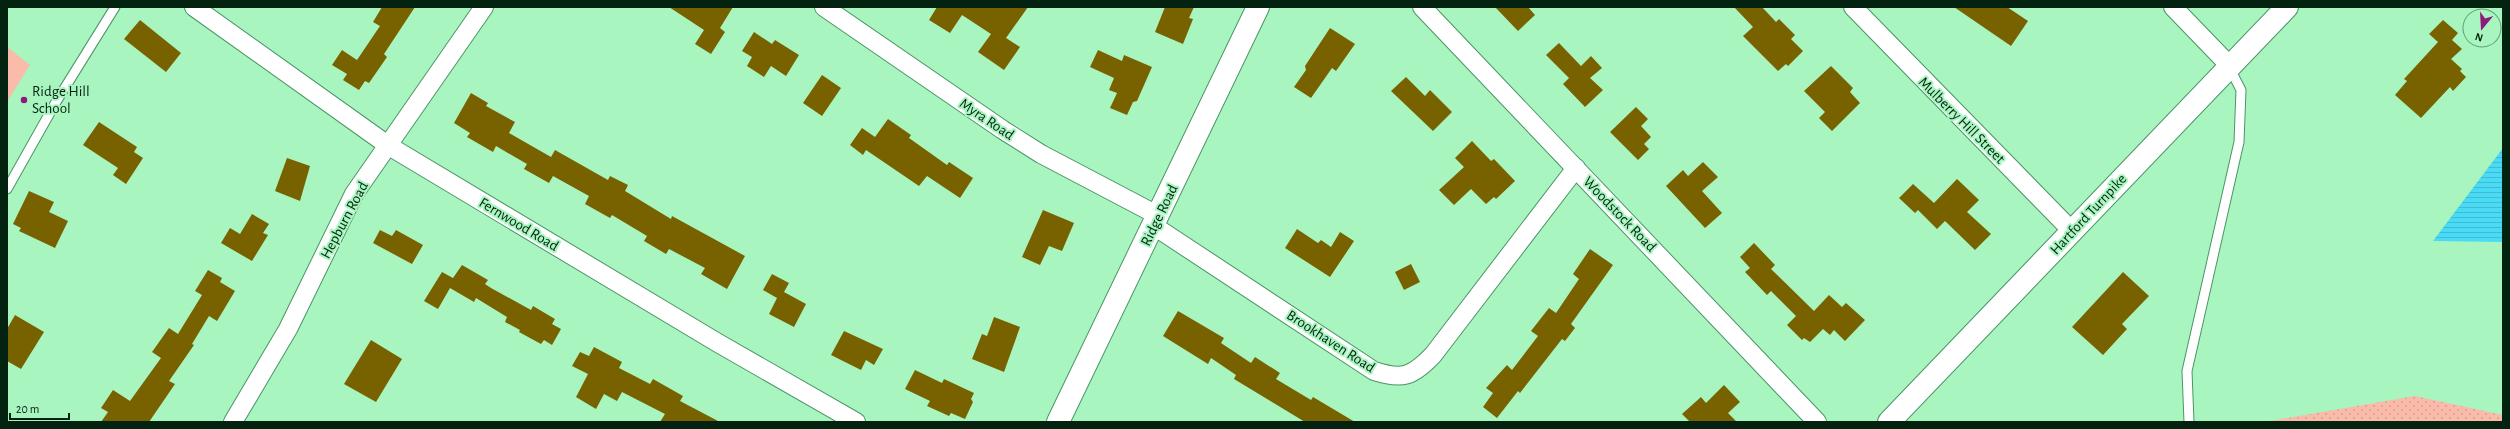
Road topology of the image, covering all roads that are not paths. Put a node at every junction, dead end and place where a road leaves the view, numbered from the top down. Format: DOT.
graph roads {
  1 [pos="115,7"];
  2 [pos="194,7"];
  3 [pos="484,7"];
  4 [pos="824,7"];
  5 [pos="1258,7"];
  6 [pos="1422,7"];
  7 [pos="1853,7"];
  8 [pos="2173,7"];
  9 [pos="2287,7"];
  10 [pos="2229,65"];
  11 [pos="388,146"];
  12 [pos="1576,168"];
  13 [pos="7,189"];
  14 [pos="1157,221"];
  15 [pos="2072,231"];
  16 [pos="232,422"];
  17 [pos="856,422"];
  18 [pos="1058,422"];
  19 [pos="1817,422"];
  20 [pos="1890,422"];
  21 [pos="2189,422"];
  1 -- 13 [label="lane"];
  2 -- 11 [label="street, Fernwood Road"];
  3 -- 11 [label="street, Hepburn Road"];
  4 -- 14 [label="street, Myra Road"];
  5 -- 14 [label="main road, Ridge Road"];
  6 -- 12 [label="street, Woodstock Road"];
  7 -- 15 [label="street, Mulberry Hill Street"];
  8 -- 10 [label="street"];
  9 -- 10 [label="main road, Hartford Turnpike"];
  10 -- 15 [label="main road, Hartford Turnpike"];
  10 -- 21 [label="lane"];
  11 -- 16 [label="street, Hepburn Road"];
  11 -- 17 [label="street, Fernwood Road"];
  12 -- 14 [label="street, Brookhaven Road"];
  12 -- 19 [label="street, Woodstock Road"];
  14 -- 18 [label="main road, Ridge Road"];
  15 -- 20 [label="main road, Hartford Turnpike"];
}
